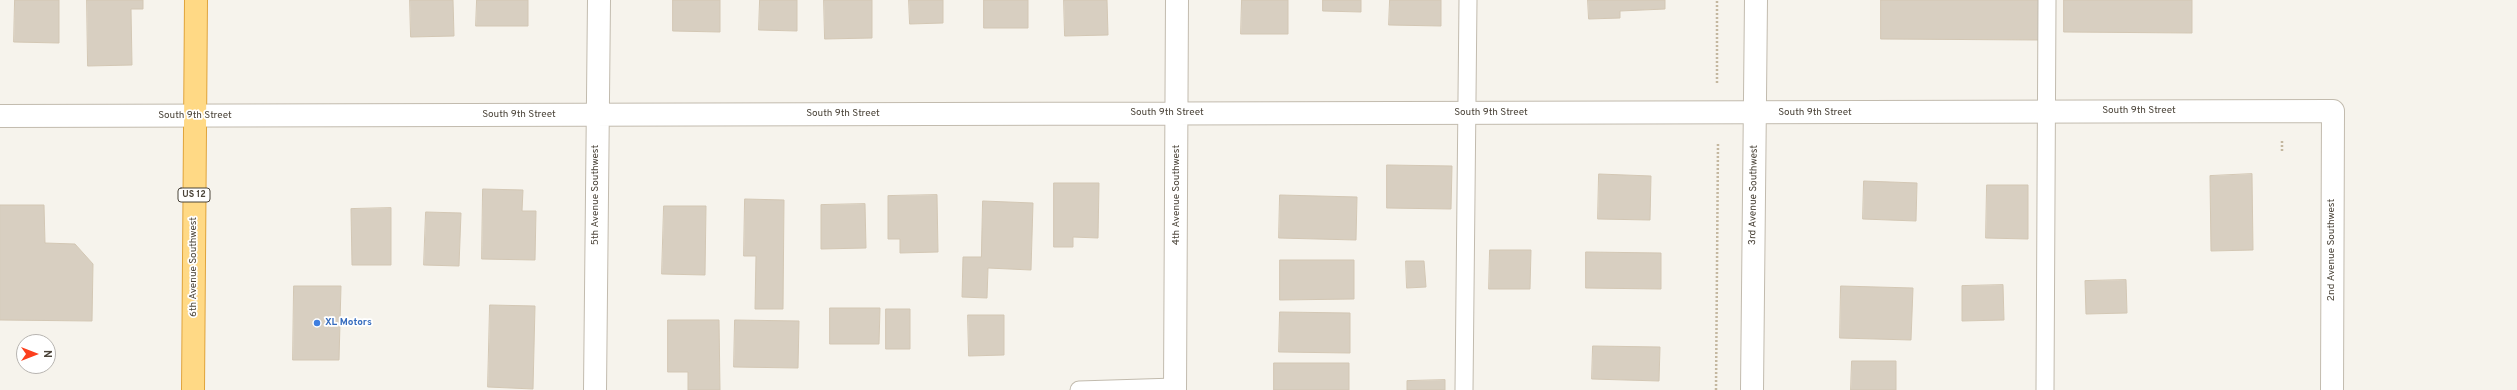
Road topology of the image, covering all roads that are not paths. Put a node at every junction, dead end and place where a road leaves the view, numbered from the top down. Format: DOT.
graph roads {
  1 [pos="196,0"];
  2 [pos="599,0"];
  3 [pos="1177,0"];
  4 [pos="1468,0"];
  5 [pos="1756,0"];
  6 [pos="2047,0"];
  7 [pos="2047,111"];
  8 [pos="2333,111"];
  9 [pos="1177,113"];
  10 [pos="1467,113"];
  11 [pos="1755,113"];
  12 [pos="597,115"];
  13 [pos="0,116"];
  14 [pos="194,116"];
  15 [pos="1175,389"];
  16 [pos="193,390"];
  17 [pos="595,390"];
  18 [pos="1079,390"];
  19 [pos="1464,390"];
  20 [pos="1752,390"];
  21 [pos="2045,390"];
  22 [pos="2332,390"];
  1 -- 14 [label="highway, 6th Avenue Southwest / US 12"];
  2 -- 12 [label="street, 5th Avenue Southwest"];
  3 -- 9 [label="street, 4th Avenue Southwest"];
  4 -- 10 [label="lane"];
  5 -- 11 [label="street, 3rd Avenue Southwest"];
  6 -- 7 [label="lane"];
  7 -- 8 [label="street, South 9th Street"];
  7 -- 11 [label="street, South 9th Street"];
  7 -- 21 [label="lane"];
  8 -- 22 [label="street, 2nd Avenue Southwest"];
  9 -- 10 [label="street, South 9th Street"];
  9 -- 12 [label="street, South 9th Street"];
  9 -- 15 [label="street, 4th Avenue Southwest"];
  10 -- 11 [label="street, South 9th Street"];
  10 -- 19 [label="lane"];
  11 -- 20 [label="street, 3rd Avenue Southwest"];
  12 -- 14 [label="street, South 9th Street"];
  12 -- 17 [label="street, 5th Avenue Southwest"];
  13 -- 14 [label="street, South 9th Street"];
  14 -- 16 [label="highway, 6th Avenue Southwest / US 12"];
  15 -- 18 [label="lane"];
}
